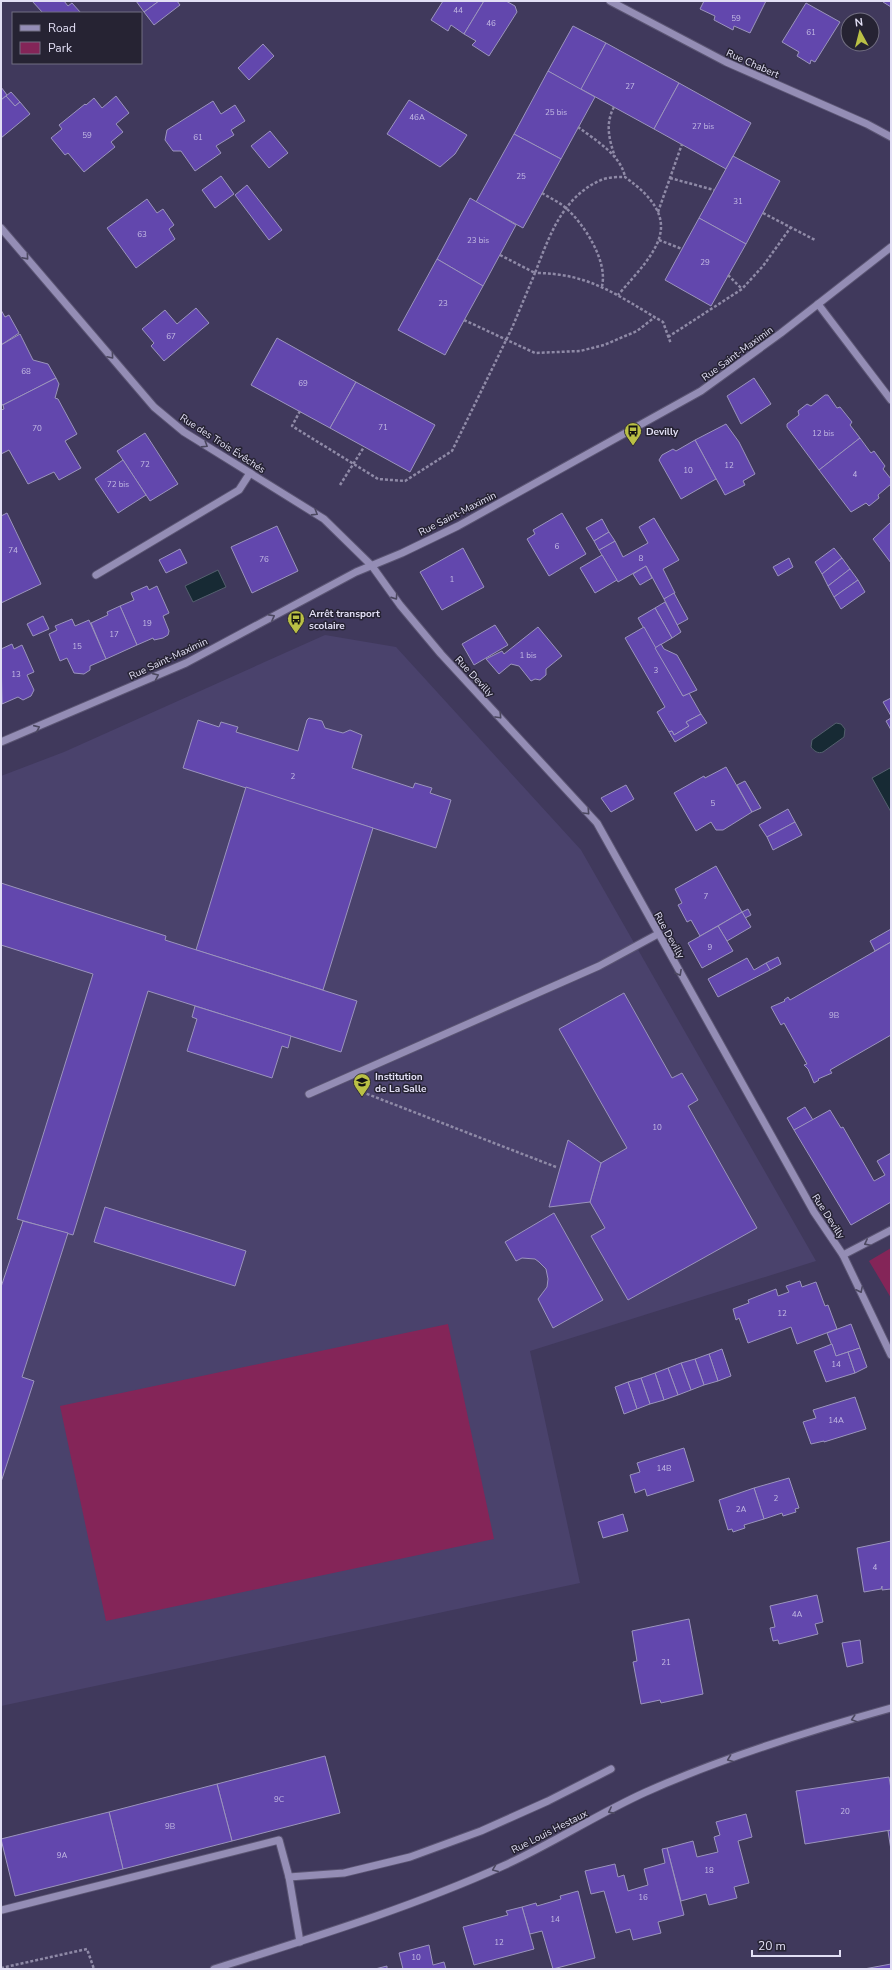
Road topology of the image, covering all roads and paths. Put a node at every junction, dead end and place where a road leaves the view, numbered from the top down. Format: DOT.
graph roads {
  1 [pos="610,1"];
  2 [pos="614,107"];
  3 [pos="578,128"];
  4 [pos="891,137"];
  5 [pos="682,144"];
  6 [pos="615,158"];
  7 [pos="625,177"];
  8 [pos="670,178"];
  9 [pos="714,190"];
  10 [pos="542,193"];
  11 [pos="565,207"];
  12 [pos="658,212"];
  13 [pos="763,213"];
  14 [pos="791,227"];
  15 [pos="1,228"];
  16 [pos="659,240"];
  17 [pos="815,240"];
  18 [pos="891,247"];
  19 [pos="682,249"];
  20 [pos="500,255"];
  21 [pos="535,273"];
  22 [pos="728,275"];
  23 [pos="602,286"];
  24 [pos="742,289"];
  25 [pos="618,295"];
  26 [pos="818,304"];
  27 [pos="655,317"];
  28 [pos="464,320"];
  29 [pos="668,337"];
  30 [pos="506,341"];
  31 [pos="671,344"];
  32 [pos="891,400"];
  33 [pos="300,411"];
  34 [pos="364,447"];
  35 [pos="354,464"];
  36 [pos="250,473"];
  37 [pos="340,486"];
  38 [pos="372,566"];
  39 [pos="96,575"];
  40 [pos="1,742"];
  41 [pos="658,934"];
  42 [pos="336,1082"];
  43 [pos="309,1094"];
  44 [pos="556,1167"];
  45 [pos="891,1230"];
  46 [pos="843,1255"];
  47 [pos="889,1347"];
  48 [pos="891,1355"];
  49 [pos="891,1708"];
  50 [pos="612,1769"];
  51 [pos="289,1877"];
  52 [pos="2,1910"];
  53 [pos="300,1942"];
  54 [pos="1,1968"];
  55 [pos="94,1969"];
  56 [pos="214,1969"];
  1 -- 4 [label="street, Rue Chabert"];
  2 -- 6 [label="path"];
  3 -- 6 [label="path"];
  5 -- 8 [label="path"];
  6 -- 7 [label="path"];
  7 -- 11 [label="path"];
  7 -- 12 [label="path"];
  8 -- 9 [label="path"];
  8 -- 12 [label="path"];
  10 -- 11 [label="path"];
  11 -- 21 [label="path"];
  11 -- 23 [label="path"];
  12 -- 16 [label="path"];
  13 -- 14 [label="path"];
  14 -- 17 [label="path"];
  14 -- 24 [label="path"];
  15 -- 36 [label="street, Rue des Trois Évêchés, one-way"];
  16 -- 19 [label="path"];
  16 -- 25 [label="path"];
  18 -- 26 [label="street, Rue Saint-Maximin"];
  20 -- 21 [label="path"];
  21 -- 23 [label="path"];
  21 -- 30 [label="path"];
  22 -- 24 [label="path"];
  23 -- 25 [label="path"];
  24 -- 29 [label="path"];
  25 -- 27 [label="path"];
  26 -- 32 [label="street"];
  26 -- 38 [label="street, Rue Saint-Maximin"];
  27 -- 29 [label="path"];
  27 -- 30 [label="path"];
  28 -- 30 [label="path"];
  29 -- 31 [label="path"];
  30 -- 35 [label="path"];
  33 -- 35 [label="path"];
  34 -- 35 [label="path"];
  35 -- 37 [label="path"];
  36 -- 38 [label="street, Rue des Trois Évêchés, one-way"];
  36 -- 39 [label="street"];
  40 -- 38 [label="street, Rue Saint-Maximin, one-way"];
  38 -- 41 [label="street, Rue Devilly, one-way"];
  41 -- 42 [label="street"];
  41 -- 46 [label="street, Rue Devilly, one-way"];
  42 -- 43 [label="street"];
  42 -- 44 [label="path"];
  45 -- 46 [label="street, one-way"];
  46 -- 47 [label="street, Rue Devilly, one-way"];
  47 -- 48 [label="street, Rue Devilly"];
  49 -- 53 [label="street, Rue Louis Hestaux, one-way"];
  50 -- 51 [label="street"];
  51 -- 52 [label="street"];
  51 -- 53 [label="street"];
  53 -- 56 [label="street, Rue Louis Hestaux"];
  54 -- 55 [label="path"];
}
